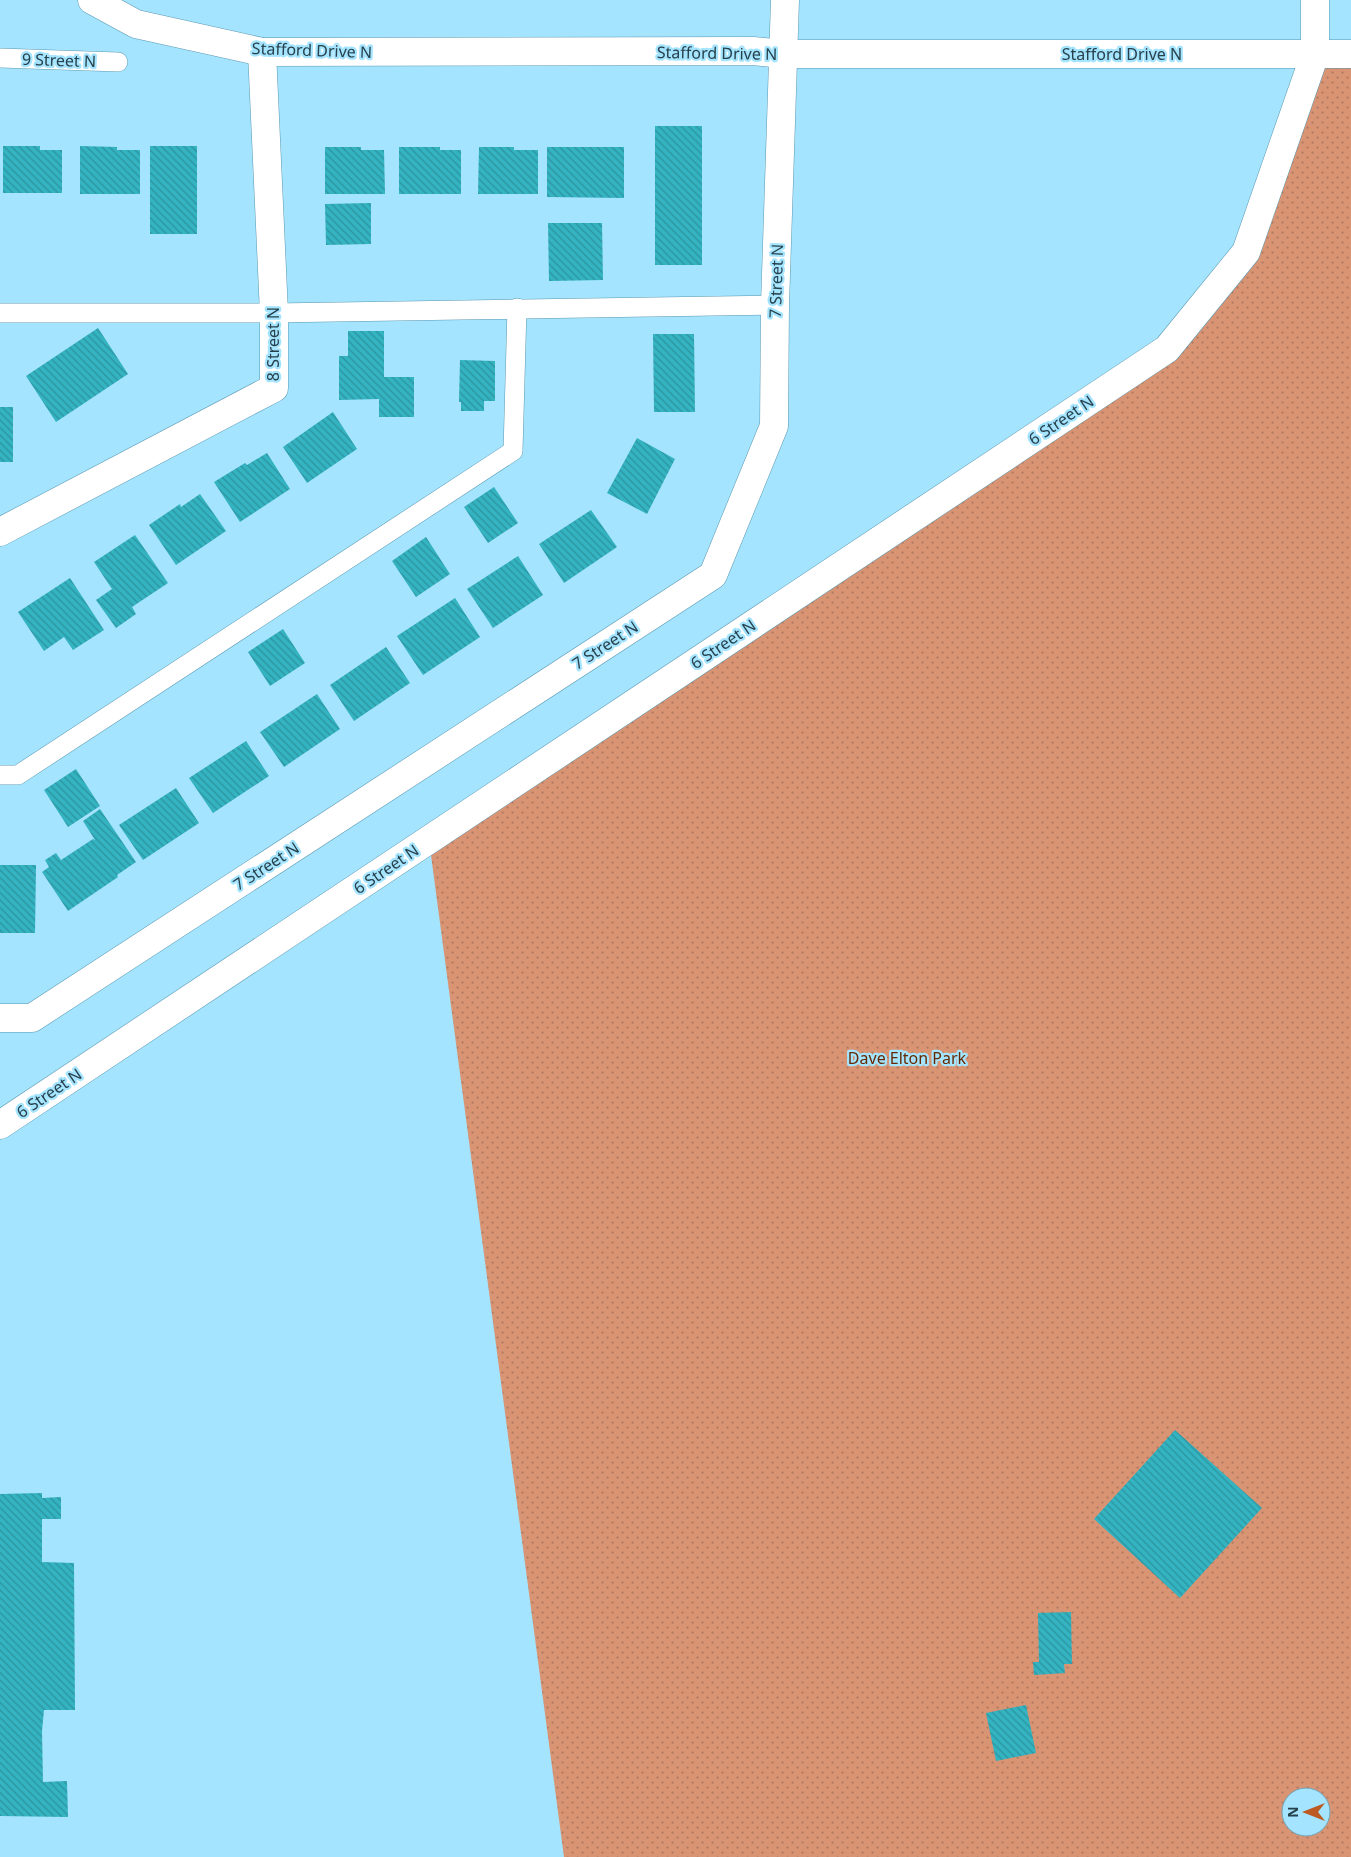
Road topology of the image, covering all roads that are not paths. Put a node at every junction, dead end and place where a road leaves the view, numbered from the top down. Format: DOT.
graph roads {
  1 [pos="92,0"];
  2 [pos="785,0"];
  3 [pos="1315,0"];
  4 [pos="262,52"];
  5 [pos="784,54"];
  6 [pos="1315,54"];
  7 [pos="1351,54"];
  8 [pos="0,58"];
  9 [pos="118,62"];
  10 [pos="775,304"];
  11 [pos="517,308"];
  12 [pos="274,312"];
  13 [pos="0,313"];
  14 [pos="0,532"];
  15 [pos="0,775"];
  16 [pos="0,1018"];
  17 [pos="0,1125"];
  1 -- 4 [label="street, Stafford Drive N"];
  2 -- 5 [label="street, 7 Street N"];
  3 -- 6 [label="street, 6 Street N"];
  4 -- 5 [label="street, Stafford Drive N"];
  4 -- 12 [label="street, 8 Street N"];
  5 -- 6 [label="street, Stafford Drive N"];
  5 -- 10 [label="street, 7 Street N"];
  6 -- 7 [label="street, Stafford Drive N"];
  6 -- 17 [label="street, 6 Street N"];
  8 -- 9 [label="lane, 9 Street N"];
  10 -- 11 [label="lane"];
  10 -- 16 [label="street, 7 Street N"];
  11 -- 12 [label="lane"];
  11 -- 15 [label="lane"];
  12 -- 13 [label="lane"];
  12 -- 14 [label="street, 8 Street N"];
}
